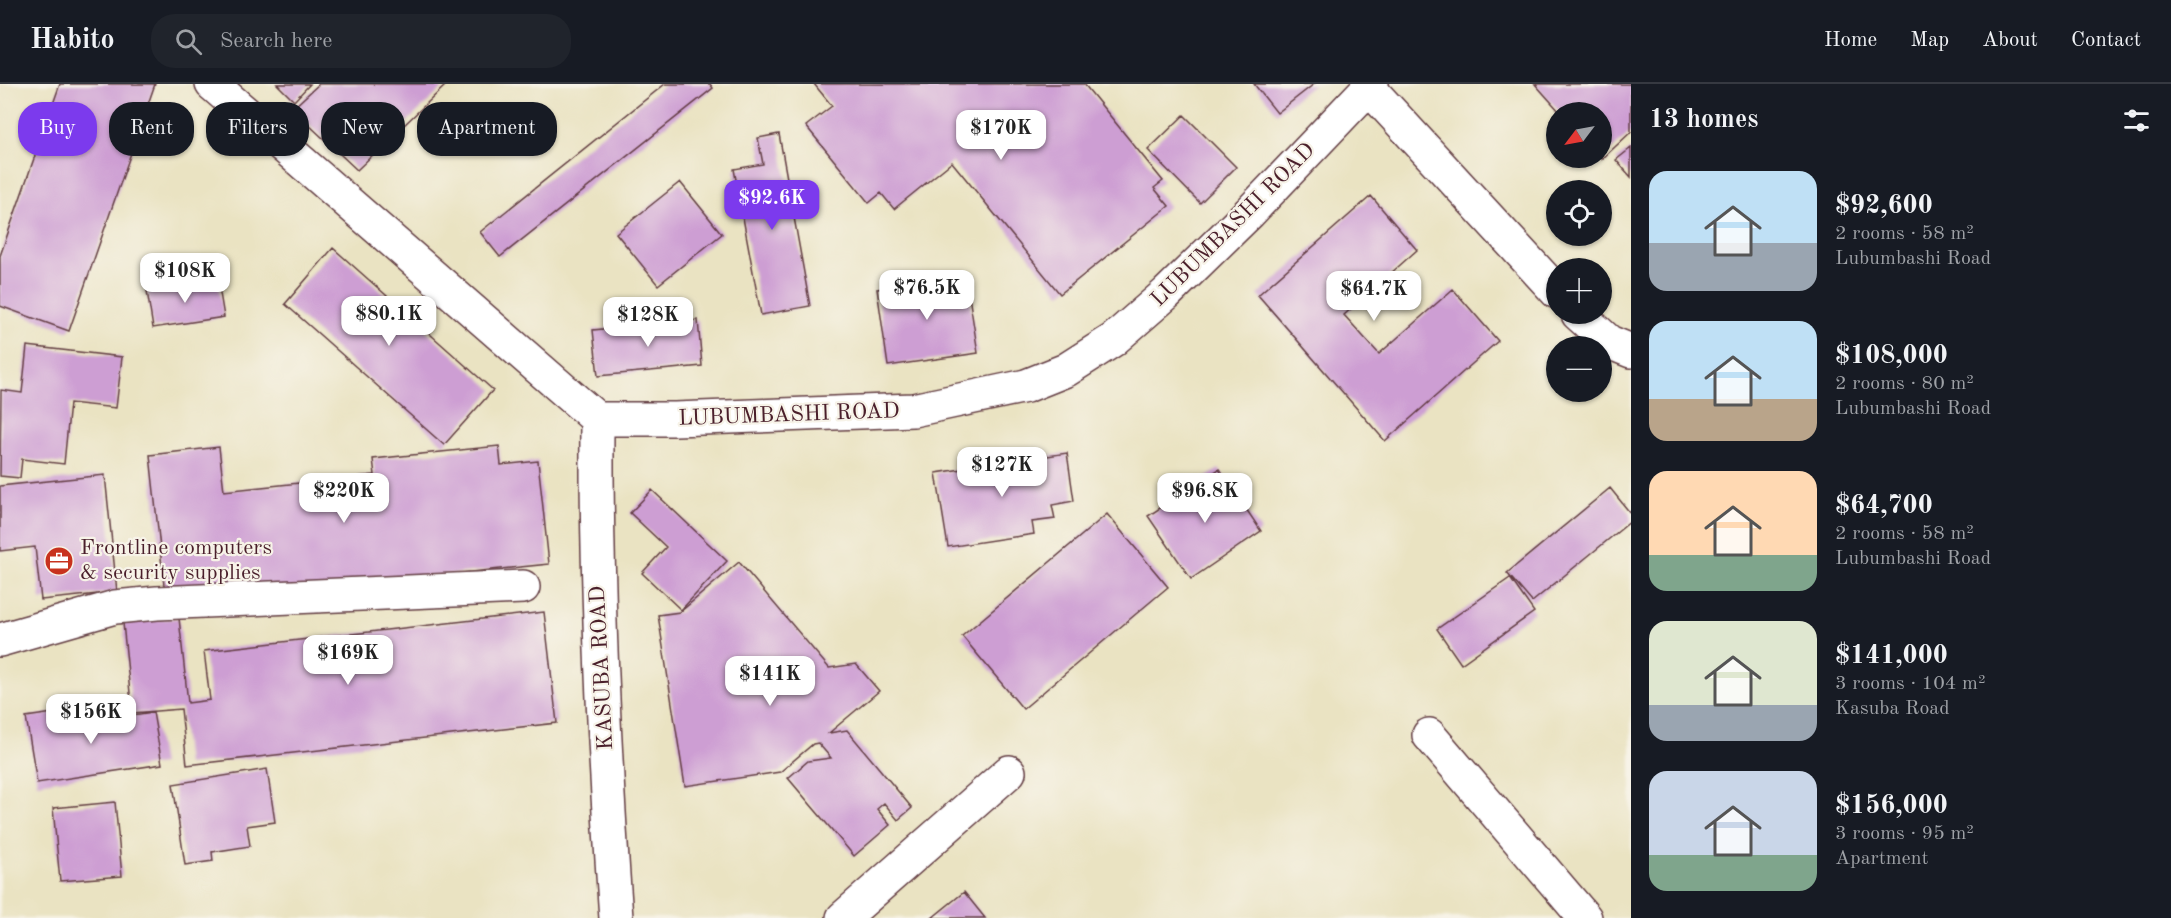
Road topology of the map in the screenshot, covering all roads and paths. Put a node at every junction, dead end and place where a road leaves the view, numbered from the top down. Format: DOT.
graph roads {
  1 [pos="212,84"];
  2 [pos="1370,86"];
  3 [pos="1546,280"];
  4 [pos="1589,324"];
  5 [pos="1631,351"];
  6 [pos="597,419"];
  7 [pos="523,587"];
  8 [pos="0,640"];
  9 [pos="1429,735"];
  10 [pos="1008,772"];
  11 [pos="616,918"];
  12 [pos="843,918"];
  13 [pos="1585,918"];
  1 -- 6 [label="street"];
  2 -- 3 [label="street"];
  2 -- 6 [label="street, LUBUMBASHI ROAD"];
  4 -- 5 [label="street"];
  6 -- 11 [label="street, KASUBA ROAD"];
  7 -- 8 [label="street"];
  9 -- 13 [label="street"];
  10 -- 12 [label="street"];
}
